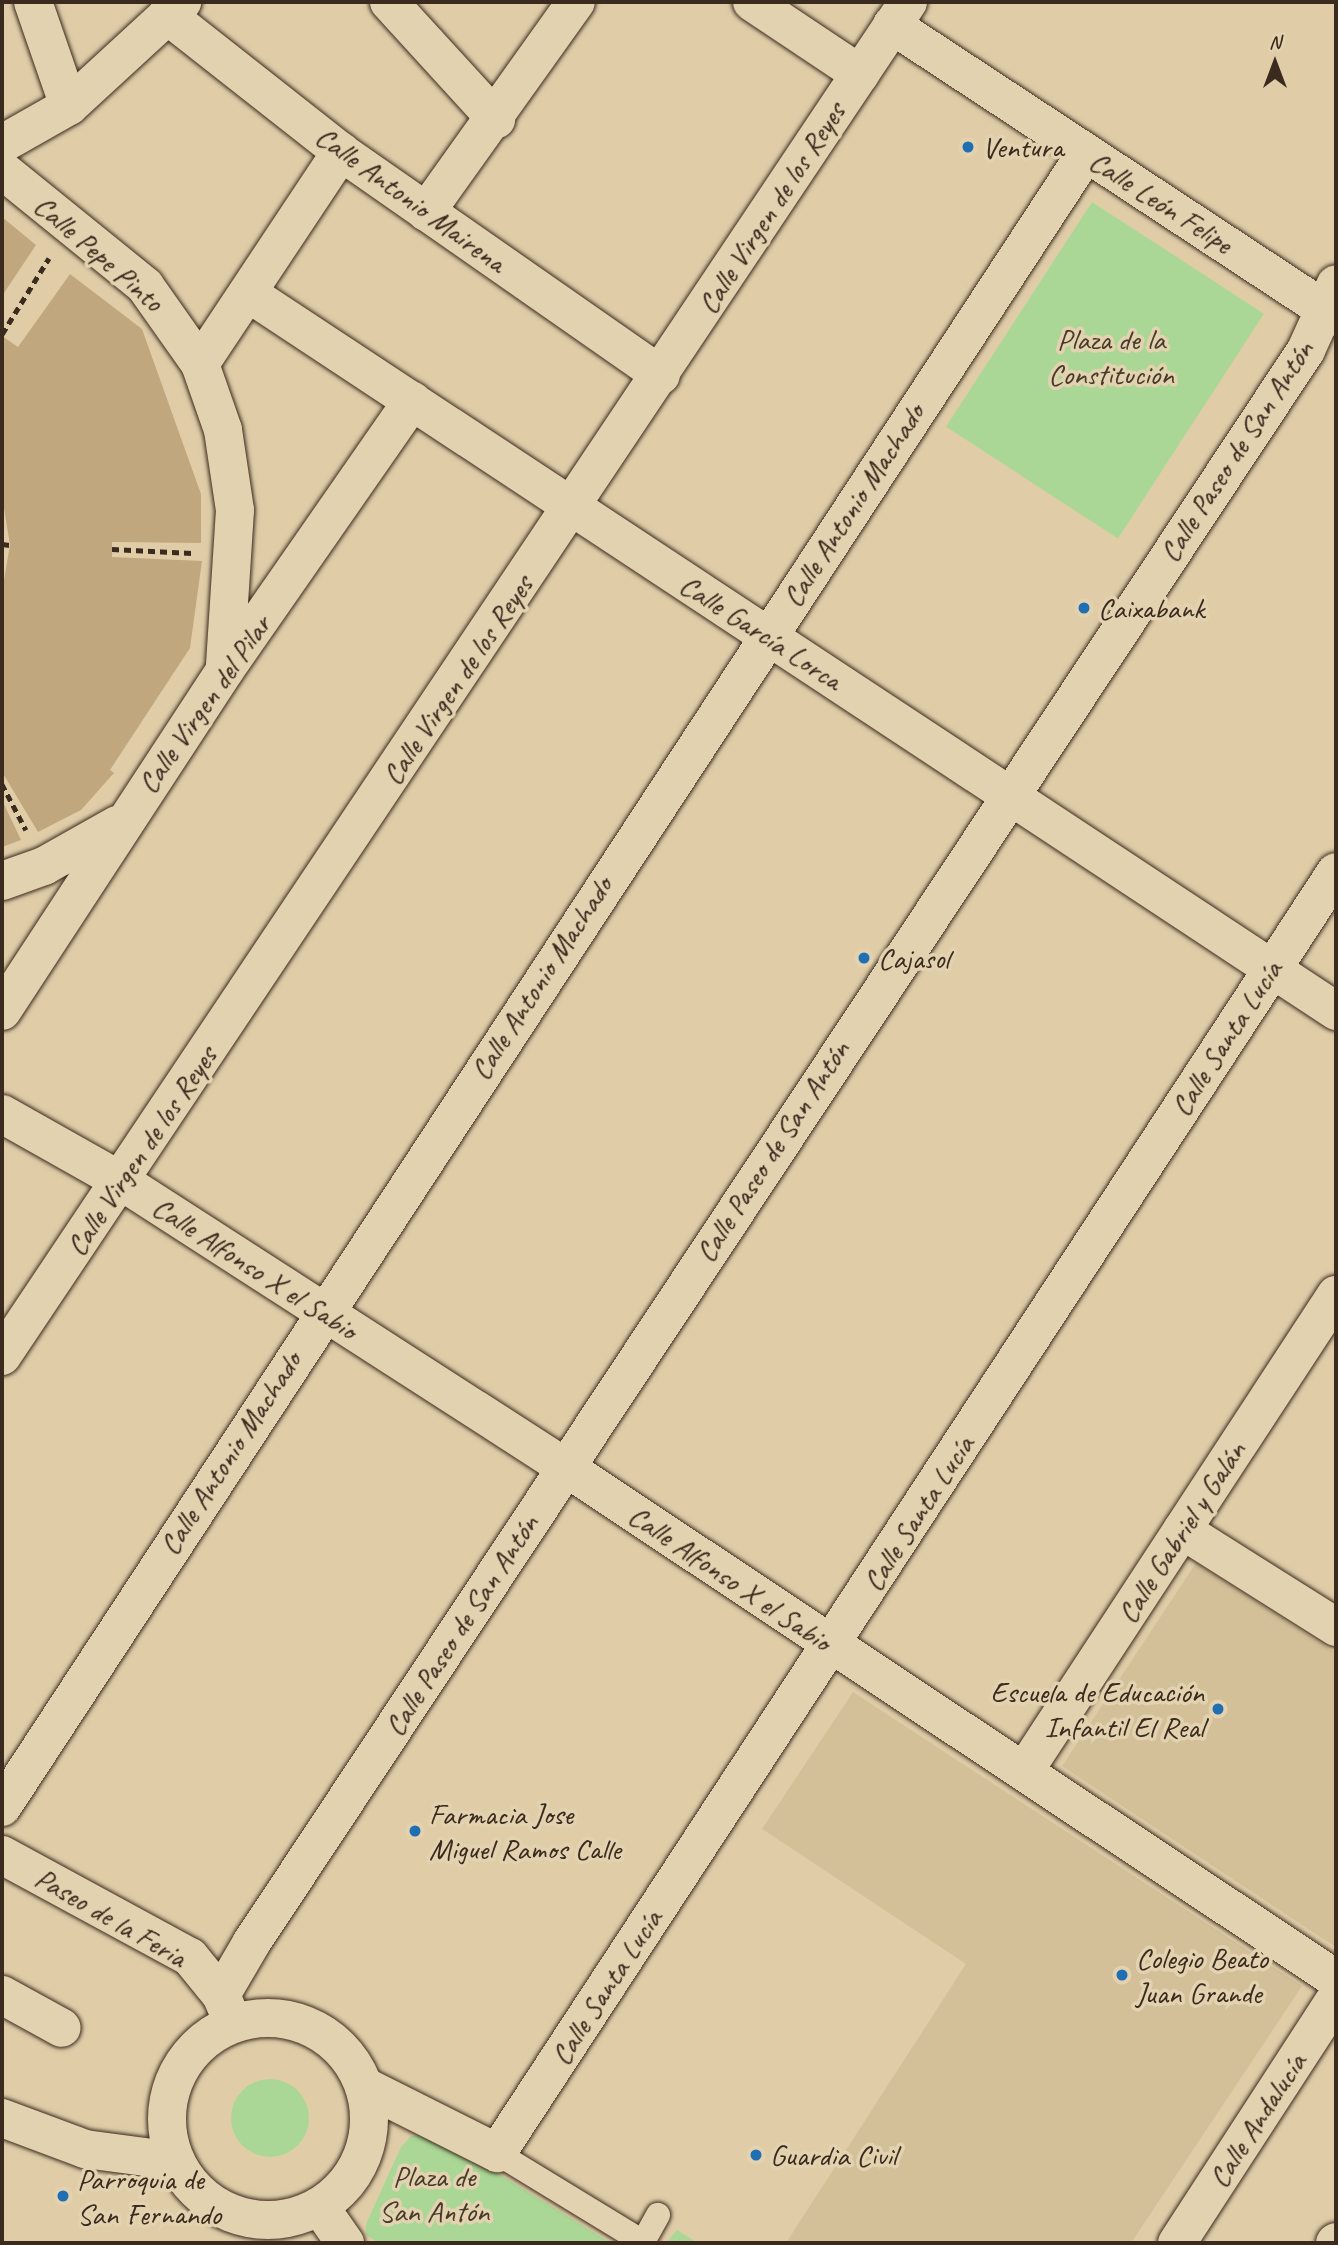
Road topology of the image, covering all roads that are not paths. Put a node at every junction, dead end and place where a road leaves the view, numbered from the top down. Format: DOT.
graph roads {
  1 [pos="33,2"];
  2 [pos="389,2"];
  3 [pos="576,2"];
  4 [pos="752,2"];
  5 [pos="175,9"];
  6 [pos="900,14"];
  7 [pos="860,74"];
  8 [pos="69,106"];
  9 [pos="496,119"];
  10 [pos="2,144"];
  11 [pos="341,152"];
  12 [pos="1086,153"];
  13 [pos="2,170"];
  14 [pos="426,212"];
  15 [pos="251,295"];
  16 [pos="1332,303"];
  17 [pos="200,364"];
  18 [pos="661,375"];
  19 [pos="412,401"];
  20 [pos="573,508"];
  21 [pos="767,636"];
  22 [pos="225,670"];
  23 [pos="1006,794"];
  24 [pos="125,820"];
  25 [pos="1336,872"];
  26 [pos="2,881"];
  27 [pos="1271,969"];
  28 [pos="2,1011"];
  29 [pos="1336,1011"];
  30 [pos="2,1114"];
  31 [pos="121,1181"];
  32 [pos="1336,1295"];
  33 [pos="322,1311"];
  34 [pos="2,1356"];
  35 [pos="565,1467"];
  36 [pos="1182,1530"];
  37 [pos="1336,1627"];
  38 [pos="831,1647"];
  39 [pos="1025,1770"];
  40 [pos="2,1807"];
  41 [pos="2,1855"];
  42 [pos="1336,1979"];
  43 [pos="2,1995"];
  44 [pos="1336,1998"];
  45 [pos="227,2009"];
  46 [pos="62,2028"];
  47 [pos="366,2087"];
  48 [pos="2,2118"];
  49 [pos="497,2153"];
  50 [pos="175,2161"];
  51 [pos="658,2215"];
  52 [pos="310,2221"];
  53 [pos="345,2243"];
  54 [pos="1177,2243"];
  1 -- 8 [label="street"];
  2 -- 9 [label="street"];
  3 -- 9 [label="street"];
  4 -- 7 [label="street"];
  5 -- 8 [label="street"];
  5 -- 11 [label="street, Calle Antonio Mairena"];
  6 -- 7 [label="street, Calle Virgen de los Reyes"];
  6 -- 12 [label="street, Calle León Felipe"];
  7 -- 18 [label="street, Calle Virgen de los Reyes"];
  8 -- 10 [label="street"];
  9 -- 14 [label="street"];
  11 -- 14 [label="street, Calle Antonio Mairena"];
  11 -- 15 [label="street"];
  12 -- 16 [label="street, Calle León Felipe"];
  12 -- 21 [label="street, Calle Antonio Machado"];
  13 -- 17 [label="street, Calle Pepe Pinto"];
  14 -- 18 [label="street, Calle Antonio Mairena"];
  15 -- 17 [label="street"];
  15 -- 19 [label="street, Calle García Lorca"];
  16 -- 23 [label="street, Calle Paseo de San Antón"];
  17 -- 22 [label="street, Calle Pepe Pinto"];
  18 -- 20 [label="street, Calle Virgen de los Reyes"];
  19 -- 20 [label="street, Calle García Lorca"];
  19 -- 22 [label="street, Calle Virgen del Pilar"];
  20 -- 21 [label="street, Calle García Lorca"];
  20 -- 31 [label="street, Calle Virgen de los Reyes"];
  21 -- 23 [label="street, Calle García Lorca"];
  21 -- 33 [label="street, Calle Antonio Machado"];
  22 -- 24 [label="street, Calle Virgen del Pilar"];
  23 -- 27 [label="street, Calle García Lorca"];
  23 -- 35 [label="street, Calle Paseo de San Antón"];
  24 -- 26 [label="street"];
  24 -- 28 [label="street, Calle Virgen del Pilar"];
  25 -- 27 [label="street, Calle Santa Lucía"];
  27 -- 29 [label="street, Calle García Lorca"];
  27 -- 38 [label="street, Calle Santa Lucía"];
  30 -- 31 [label="street, Calle Alfonso X el Sabio"];
  31 -- 33 [label="street, Calle Alfonso X el Sabio"];
  31 -- 34 [label="street, Calle Virgen de los Reyes"];
  32 -- 36 [label="street, Calle Gabriel y Galán"];
  33 -- 35 [label="street, Calle Alfonso X el Sabio"];
  33 -- 40 [label="street, Calle Antonio Machado"];
  35 -- 38 [label="street, Calle Alfonso X el Sabio"];
  35 -- 45 [label="street, Calle Paseo de San Antón"];
  36 -- 37 [label="street"];
  36 -- 39 [label="street, Calle Gabriel y Galán"];
  38 -- 39 [label="street, Calle Alfonso X el Sabio"];
  38 -- 49 [label="street, Calle Santa Lucía"];
  39 -- 42 [label="street, Calle Alfonso X el Sabio"];
  41 -- 45 [label="street, Paseo de la Feria"];
  43 -- 46 [label="street"];
  44 -- 54 [label="street, Calle Andalucía"];
  45 -- 47 [label="street"];
  45 -- 50 [label="street"];
  47 -- 49 [label="street"];
  47 -- 52 [label="street"];
  48 -- 50 [label="street"];
  49 -- 51 [label="lane"];
  50 -- 52 [label="street"];
  52 -- 53 [label="street"];
}
